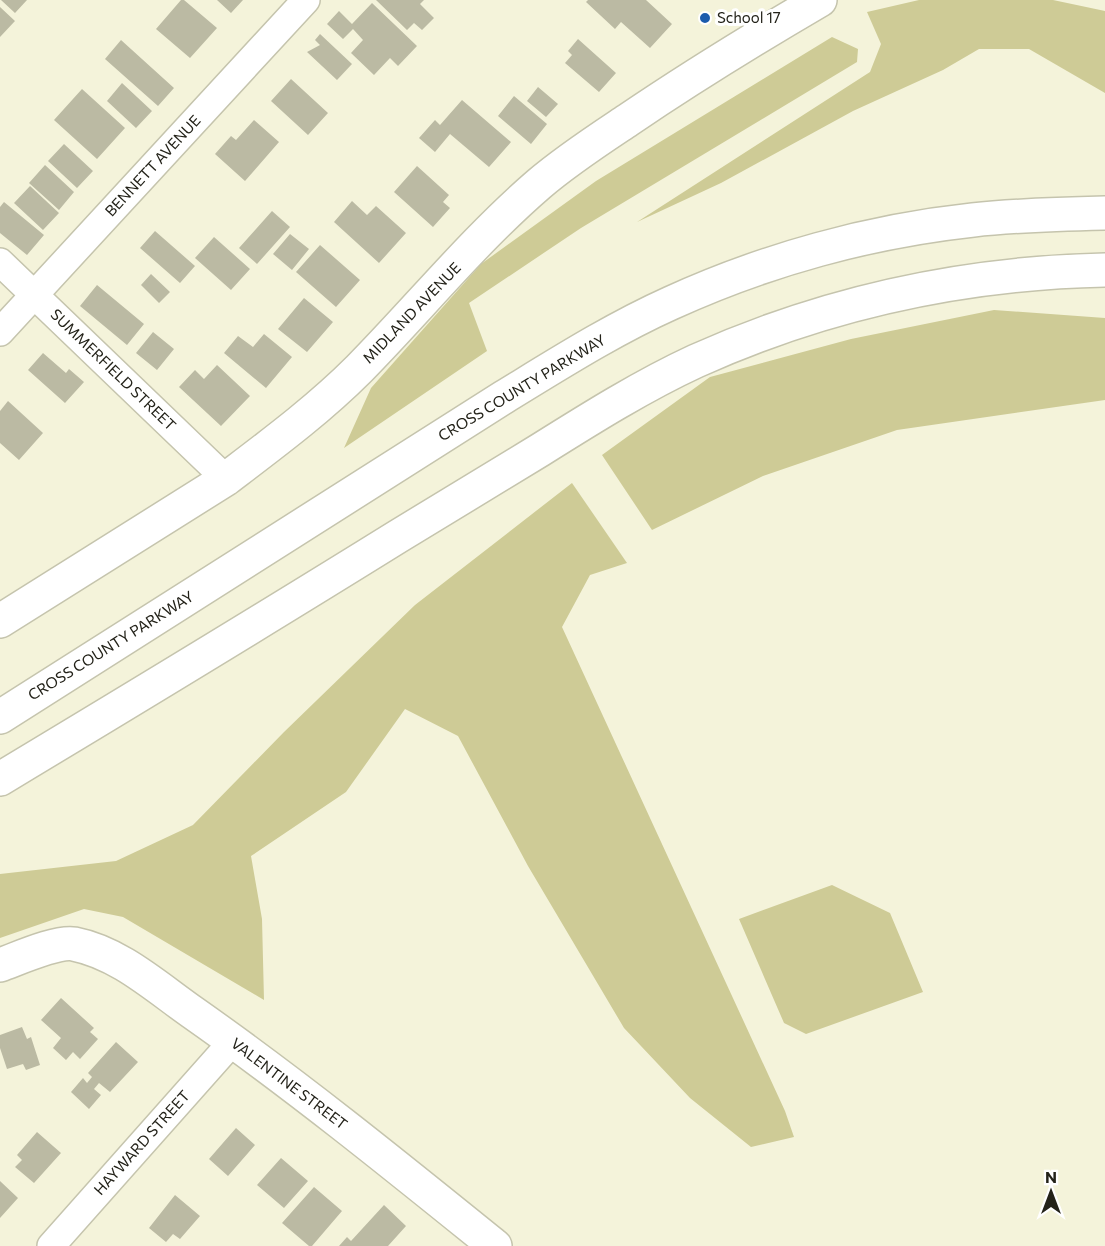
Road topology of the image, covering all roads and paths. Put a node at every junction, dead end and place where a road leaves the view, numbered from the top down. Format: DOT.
graph roads {
  1 [pos="306,0"];
  2 [pos="820,0"];
  3 [pos="1105,213"];
  4 [pos="0,262"];
  5 [pos="1105,270"];
  6 [pos="35,294"];
  7 [pos="0,332"];
  8 [pos="226,479"];
  9 [pos="0,621"];
  10 [pos="44,689"];
  11 [pos="0,710"];
  12 [pos="0,717"];
  13 [pos="0,779"];
  14 [pos="0,964"];
  15 [pos="233,1041"];
  16 [pos="51,1246"];
  17 [pos="495,1246"];
  1 -- 6 [label="street, BENNETT AVENUE"];
  2 -- 8 [label="main road, MIDLAND AVENUE"];
  3 -- 10 [label="main road, CROSS COUNTY PARKWAY"];
  4 -- 6 [label="street, SUMMERFIELD STREET"];
  5 -- 13 [label="main road"];
  6 -- 7 [label="street, BENNETT AVENUE"];
  6 -- 8 [label="street, SUMMERFIELD STREET"];
  8 -- 9 [label="main road, MIDLAND AVENUE"];
  10 -- 11 [label="main road"];
  10 -- 12 [label="main road, CROSS COUNTY PARKWAY"];
  14 -- 15 [label="main road, VALENTINE STREET"];
  15 -- 16 [label="street, HAYWARD STREET"];
  15 -- 17 [label="main road, VALENTINE STREET"];
}
